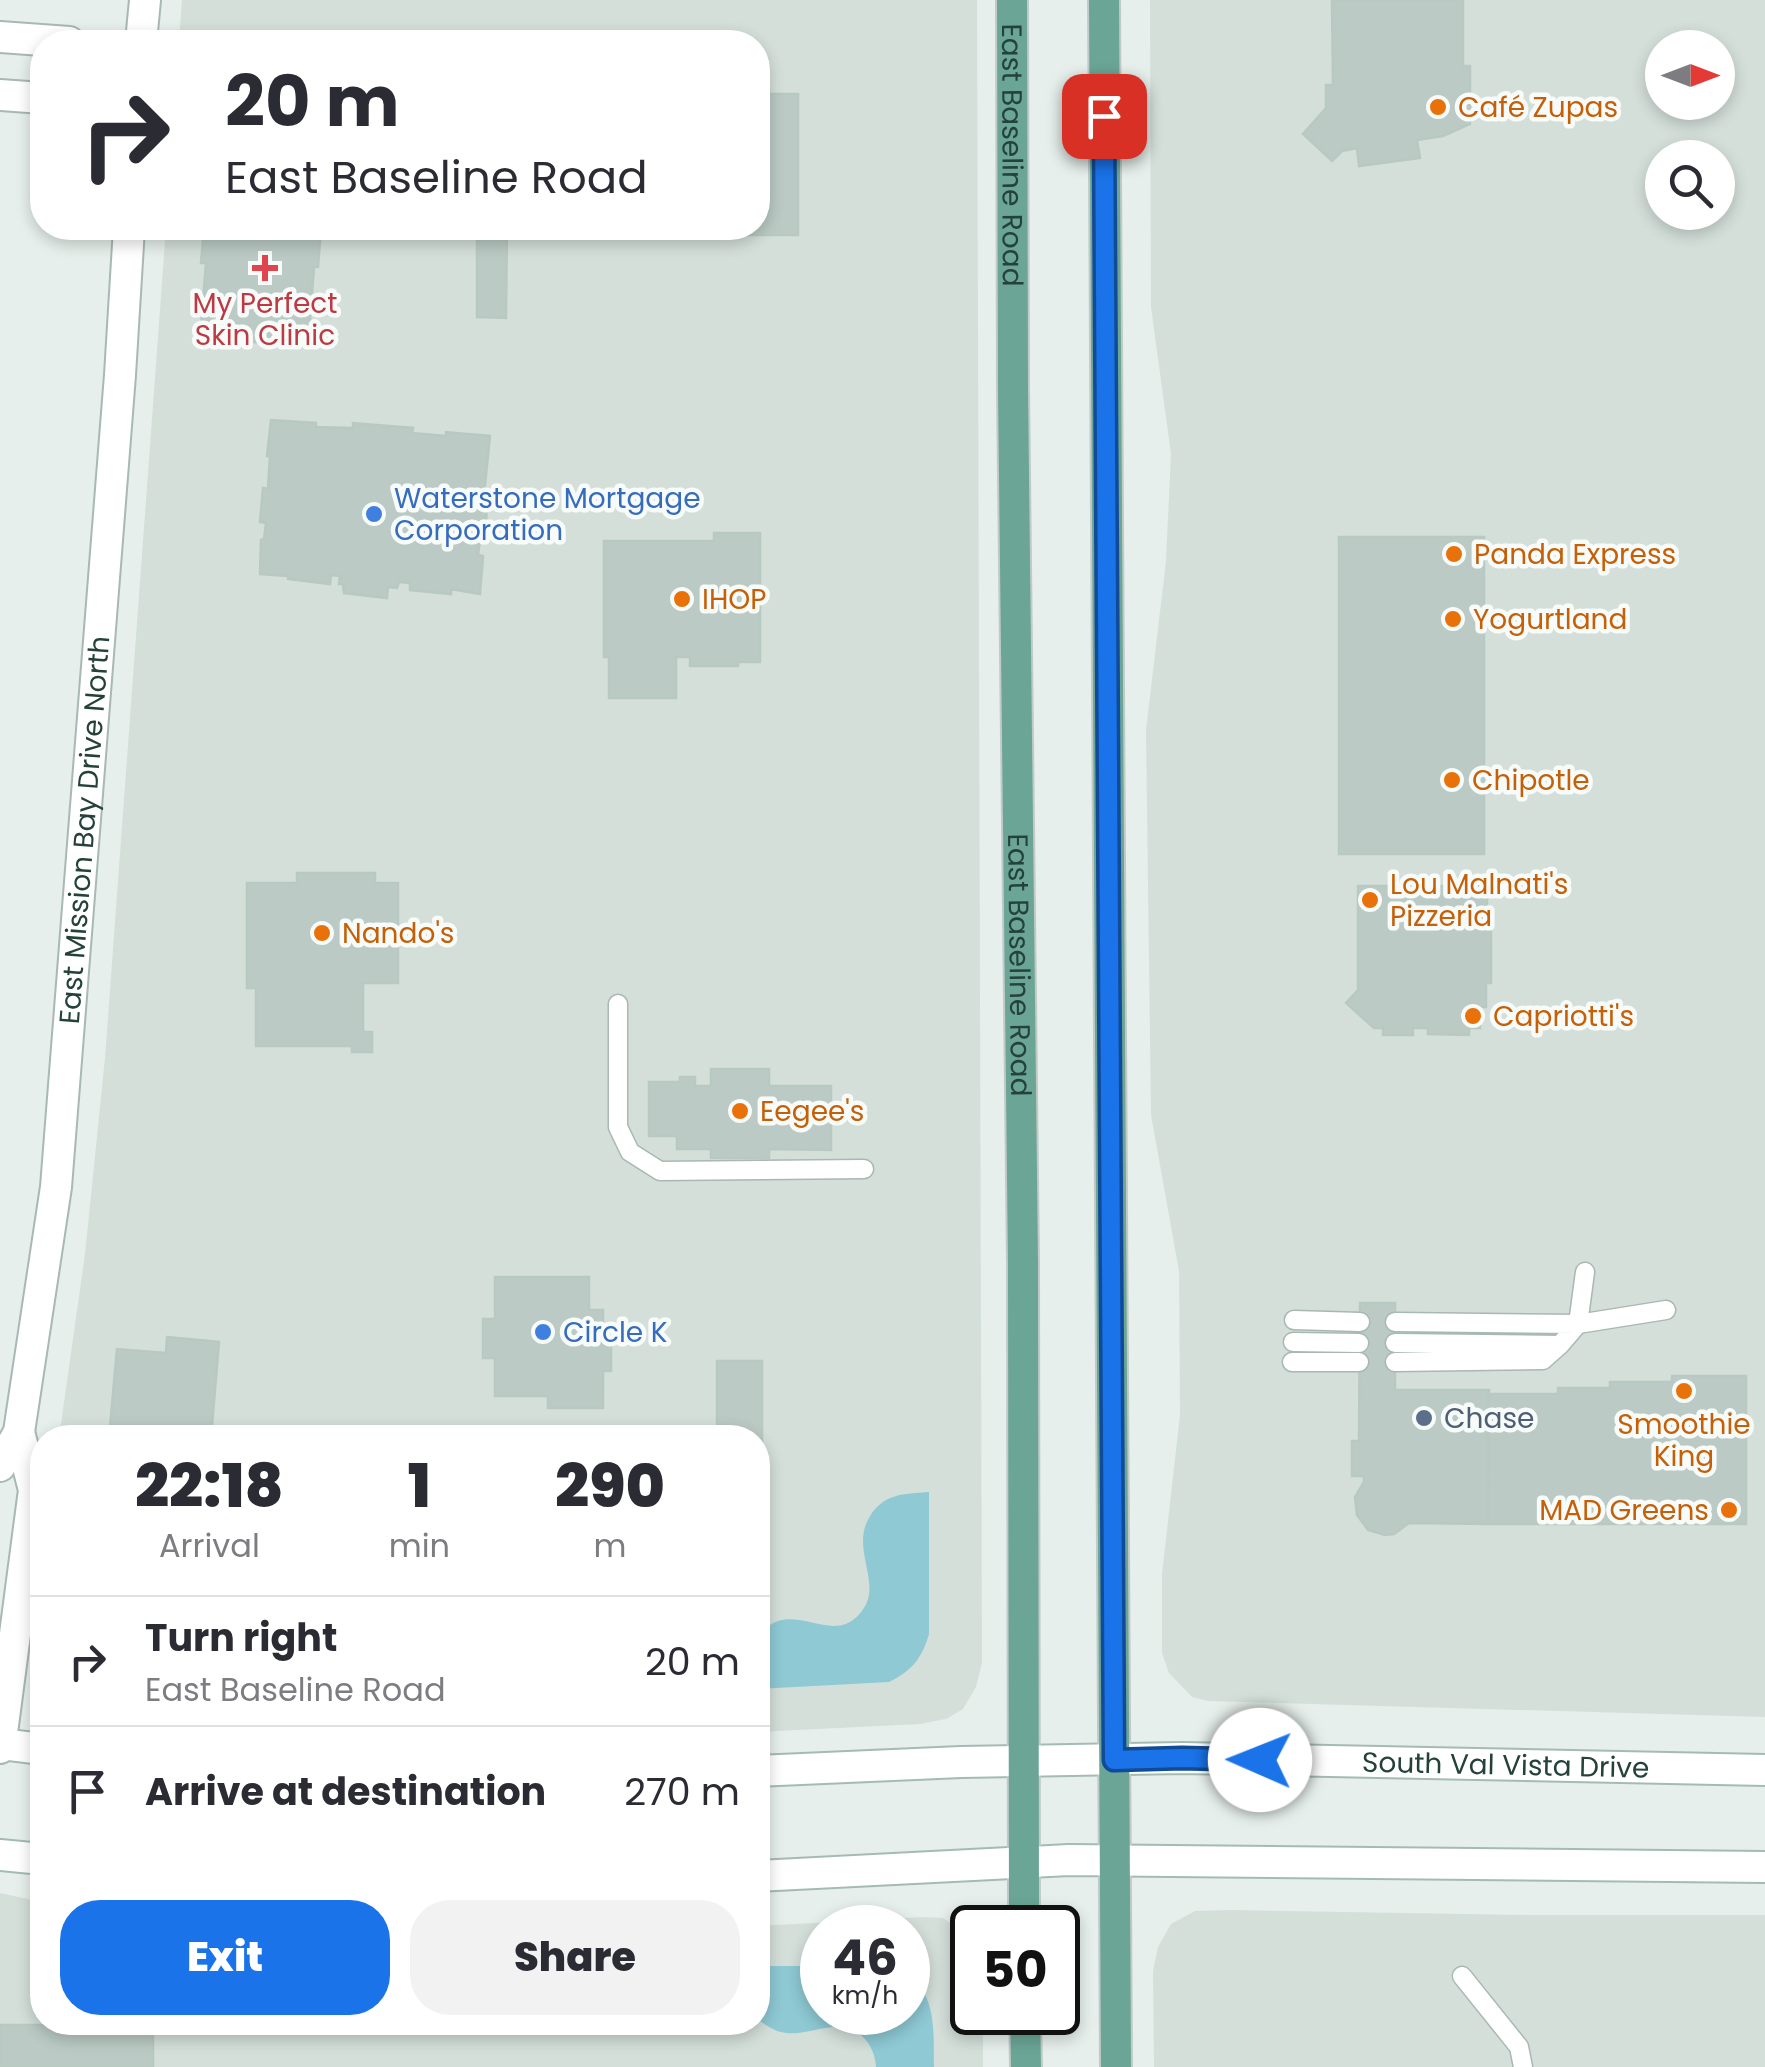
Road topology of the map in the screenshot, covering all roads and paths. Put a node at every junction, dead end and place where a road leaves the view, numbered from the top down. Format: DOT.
graph roads {
  1 [pos="145,0"];
  2 [pos="1012,0"];
  3 [pos="1104,0"];
  4 [pos="142,30"];
  5 [pos="0,36"];
  6 [pos="30,39"];
  7 [pos="0,95"];
  8 [pos="30,97"];
  9 [pos="128,240"];
  10 [pos="618,1004"];
  11 [pos="864,1169"];
  12 [pos="1585,1272"];
  13 [pos="1666,1310"];
  14 [pos="1294,1320"];
  15 [pos="1360,1322"];
  16 [pos="1396,1322"];
  17 [pos="1578,1324"];
  18 [pos="1293,1342"];
  19 [pos="1396,1353"];
  20 [pos="1292,1362"];
  21 [pos="19,1432"];
  22 [pos="0,1466"];
  23 [pos="30,1475"];
  24 [pos="30,1520"];
  25 [pos="0,1745"];
  26 [pos="30,1748"];
  27 [pos="1114,1760"];
  28 [pos="1024,1761"];
  29 [pos="770,1770"];
  30 [pos="1765,1770"];
  31 [pos="0,1855"];
  32 [pos="30,1858"];
  33 [pos="1114,1860"];
  34 [pos="1024,1862"];
  35 [pos="1765,1868"];
  36 [pos="770,1875"];
  37 [pos="1024,1905"];
  38 [pos="1462,1976"];
  39 [pos="1025,2035"];
  40 [pos="1026,2067"];
  41 [pos="1116,2067"];
  42 [pos="1523,2067"];
  1 -- 4 [label="main road"];
  2 -- 28 [label="main road, East Baseline Road"];
  3 -- 27 [label="main road"];
  5 -- 6 [label="main road"];
  7 -- 8 [label="main road"];
  9 -- 21 [label="main road, East Mission Bay Drive North"];
  10 -- 11 [label="lane"];
  12 -- 17 [label="lane"];
  13 -- 17 [label="lane"];
  14 -- 15 [label="lane"];
  16 -- 17 [label="lane"];
  17 -- 19 [label="lane"];
  18 -- 20 [label="lane"];
  21 -- 22 [label="main road, East Mission Bay Drive North"];
  21 -- 23 [label="main road, East Mission Bay Drive North"];
  24 -- 25 [label="main road, East Mission Bay Drive North"];
  25 -- 26 [label="main road"];
  27 -- 28 [label="main road, South Val Vista Drive"];
  27 -- 30 [label="main road, South Val Vista Drive"];
  27 -- 33 [label="main road"];
  28 -- 29 [label="main road, South Val Vista Drive"];
  28 -- 34 [label="main road, East Baseline Road"];
  31 -- 32 [label="main road"];
  33 -- 34 [label="main road"];
  33 -- 35 [label="main road"];
  33 -- 41 [label="main road"];
  34 -- 36 [label="main road"];
  34 -- 37 [label="main road, East Baseline Road"];
  38 -- 42 [label="lane"];
  39 -- 40 [label="main road"];
}
